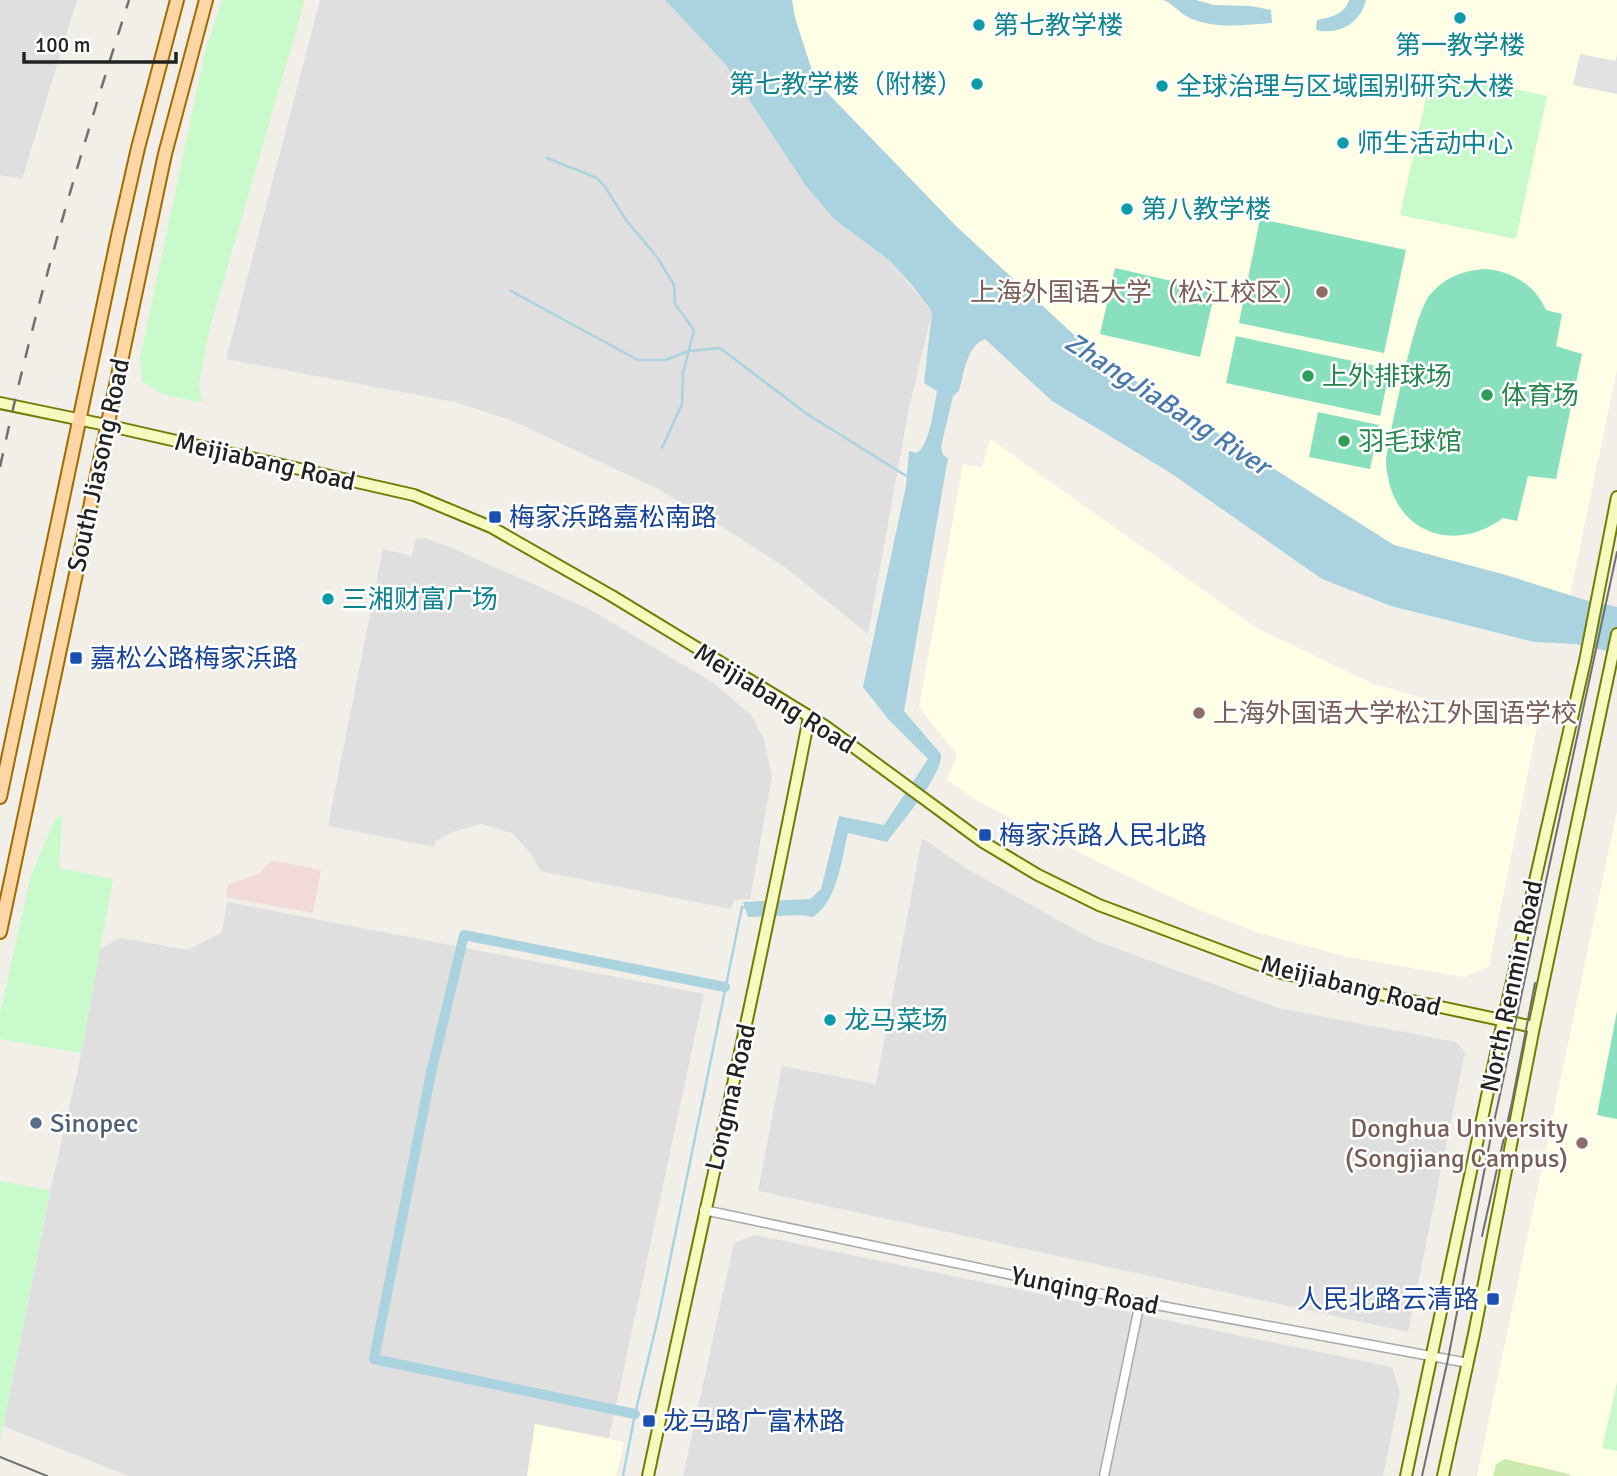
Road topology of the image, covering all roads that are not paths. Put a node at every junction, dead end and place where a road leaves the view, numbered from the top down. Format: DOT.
graph roads {
  1 [pos="177,0"];
  2 [pos="206,0"];
  3 [pos="0,403"];
  4 [pos="80,419"];
  5 [pos="106,425"];
  6 [pos="1617,496"];
  7 [pos="1617,634"];
  8 [pos="809,717"];
  9 [pos="0,797"];
  10 [pos="0,932"];
  11 [pos="1503,1021"];
  12 [pos="1534,1027"];
  13 [pos="704,1210"];
  14 [pos="1140,1302"];
  15 [pos="1431,1356"];
  16 [pos="1468,1363"];
  17 [pos="648,1476"];
  18 [pos="1104,1476"];
  19 [pos="1406,1476"];
  20 [pos="1443,1476"];
  1 -- 4 [label="main road, South Jiasong Road"];
  2 -- 5 [label="main road, South Jiasong Road"];
  3 -- 4 [label="main road, Meijiabang Road"];
  4 -- 5 [label="main road, Meijiabang Road"];
  4 -- 9 [label="main road, South Jiasong Road"];
  5 -- 8 [label="main road, Meijiabang Road"];
  5 -- 10 [label="main road, South Jiasong Road"];
  6 -- 11 [label="main road, North Renmin Road"];
  7 -- 12 [label="main road, North Renmin Road"];
  8 -- 11 [label="main road, Meijiabang Road"];
  8 -- 13 [label="main road, Longma Road"];
  11 -- 12 [label="main road, Meijiabang Road"];
  11 -- 15 [label="main road, North Renmin Road"];
  12 -- 16 [label="main road, North Renmin Road"];
  13 -- 14 [label="street, Yunqing Road"];
  13 -- 17 [label="main road, Longma Road"];
  14 -- 15 [label="street, Yunqing Road"];
  14 -- 18 [label="street"];
  15 -- 16 [label="street, Yunqing Road"];
  15 -- 19 [label="main road, North Renmin Road"];
  16 -- 20 [label="main road, North Renmin Road"];
}
